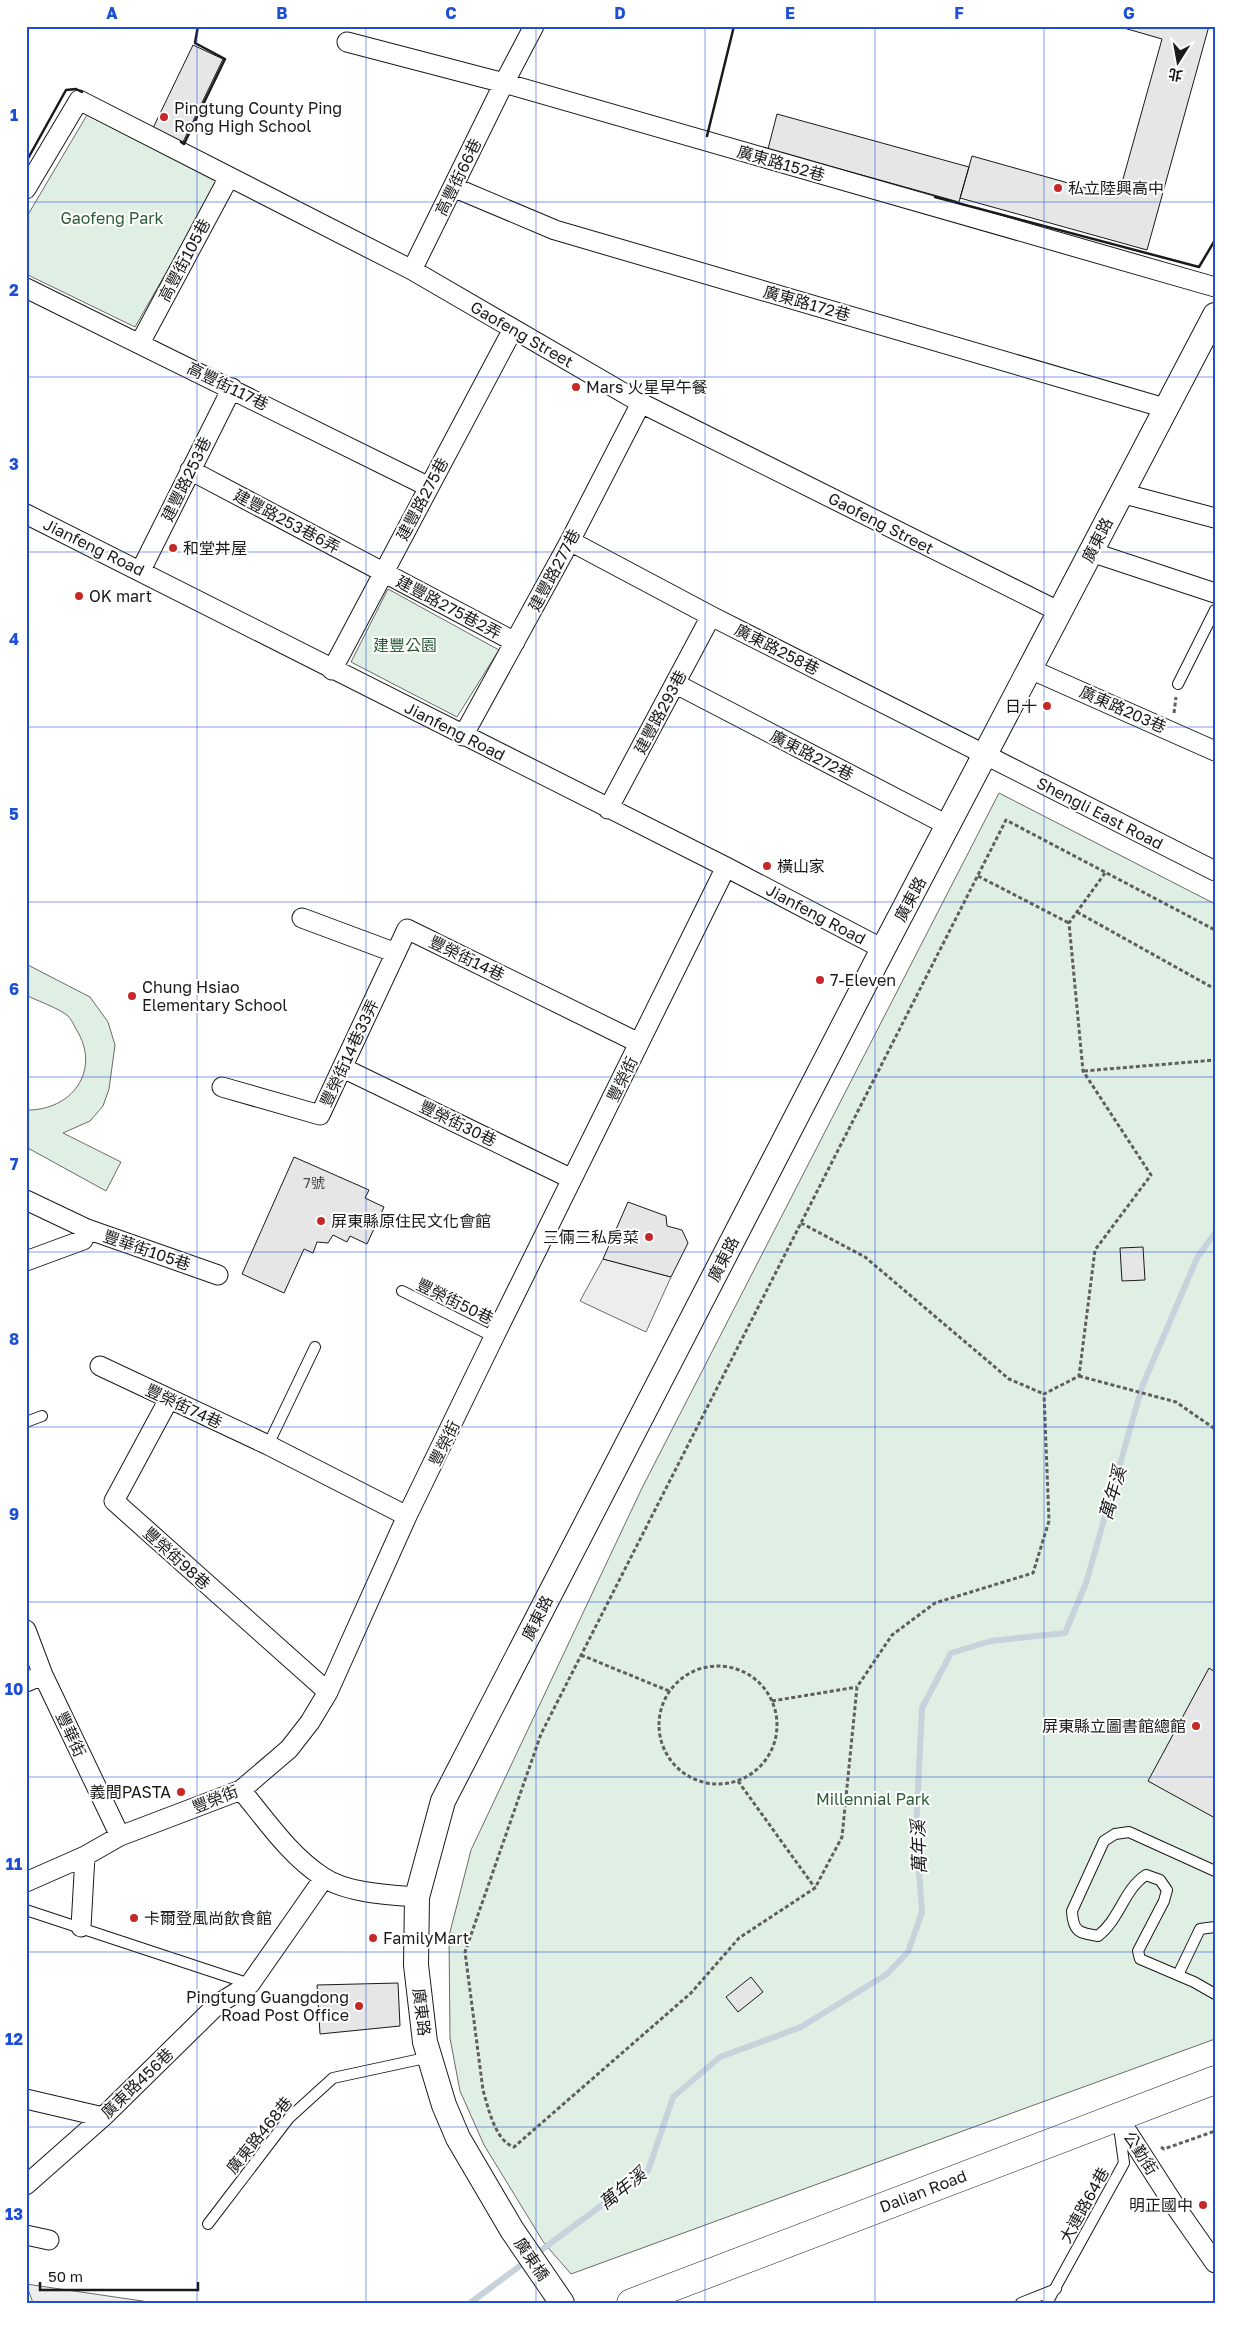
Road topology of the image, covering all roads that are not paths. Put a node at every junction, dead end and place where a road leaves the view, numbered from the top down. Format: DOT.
graph roads {
  1 [pos="534,26"];
  2 [pos="347,42"];
  3 [pos="504,83"];
  4 [pos="229,177"];
  5 [pos="453,186"];
  6 [pos="26,189"];
  7 [pos="412,270"];
  8 [pos="1215,287"];
  9 [pos="26,288"];
  10 [pos="1215,315"];
  11 [pos="513,329"];
  12 [pos="140,343"];
  13 [pos="232,388"];
  14 [pos="641,403"];
  15 [pos="1165,408"];
  16 [pos="190,470"];
  17 [pos="429,487"];
  18 [pos="1121,493"];
  19 [pos="26,514"];
  20 [pos="1215,518"];
  21 [pos="570,541"];
  22 [pos="1091,552"];
  23 [pos="142,570"];
  24 [pos="384,572"];
  25 [pos="1215,593"];
  26 [pos="1215,610"];
  27 [pos="1060,612"];
  28 [pos="712,616"];
  29 [pos="515,642"];
  30 [pos="1030,669"];
  31 [pos="332,670"];
  32 [pos="676,684"];
  33 [pos="1178,684"];
  34 [pos="463,736"];
  35 [pos="1215,751"];
  36 [pos="985,755"];
  37 [pos="608,809"];
  38 [pos="949,826"];
  39 [pos="726,867"];
  40 [pos="1214,869"];
  41 [pos="302,918"];
  42 [pos="883,950"];
  43 [pos="396,953"];
  44 [pos="639,1044"];
  45 [pos="343,1068"];
  46 [pos="222,1087"];
  47 [pos="572,1179"];
  48 [pos="26,1200"];
  49 [pos="87,1229"];
  50 [pos="26,1261"];
  51 [pos="218,1275"];
  52 [pos="402,1291"];
  53 [pos="494,1337"];
  54 [pos="315,1347"];
  55 [pos="100,1366"];
  56 [pos="169,1399"];
  57 [pos="42,1416"];
  58 [pos="26,1422"];
  59 [pos="268,1445"];
  60 [pos="408,1516"];
  61 [pos="26,1630"];
  62 [pos="35,1678"];
  63 [pos="328,1692"];
  64 [pos="241,1790"];
  65 [pos="120,1836"];
  66 [pos="85,1856"];
  67 [pos="1215,1871"];
  68 [pos="324,1878"];
  69 [pos="26,1882"];
  70 [pos="417,1897"];
  71 [pos="26,1910"];
  72 [pos="81,1927"];
  73 [pos="1215,1927"];
  74 [pos="1178,1975"];
  75 [pos="250,1984"];
  76 [pos="1215,1994"];
  77 [pos="430,2058"];
  78 [pos="1215,2080"];
  79 [pos="26,2099"];
  80 [pos="1117,2116"];
  81 [pos="102,2117"];
  82 [pos="26,2184"];
  83 [pos="208,2224"];
  84 [pos="512,2230"];
  85 [pos="26,2235"];
  86 [pos="49,2240"];
  87 [pos="1215,2263"];
  88 [pos="1056,2289"];
  89 [pos="557,2295"];
  90 [pos="631,2303"];
  91 [pos="1021,2303"];
  92 [pos="1047,2303"];
  1 -- 3 [label="street, 高豐街66巷"];
  2 -- 3 [label="street, 廣東路152巷"];
  3 -- 5 [label="street, 高豐街66巷"];
  3 -- 8 [label="street, 廣東路152巷"];
  4 -- 6 [label="street, Gaofeng Street"];
  4 -- 7 [label="street, Gaofeng Street"];
  4 -- 12 [label="street, 高豐街105巷"];
  5 -- 7 [label="street, 高豐街66巷"];
  5 -- 15 [label="street, 廣東路172巷"];
  7 -- 11 [label="street, Gaofeng Street"];
  9 -- 12 [label="street, 高豐街117巷"];
  10 -- 15 [label="street, 廣東路"];
  11 -- 14 [label="street, Gaofeng Street"];
  11 -- 17 [label="street, 建豐路275巷"];
  12 -- 13 [label="street, 高豐街117巷"];
  13 -- 16 [label="street, 建豐路253巷"];
  13 -- 17 [label="street, 高豐街117巷"];
  14 -- 21 [label="street, 建豐路277巷"];
  14 -- 27 [label="street, Gaofeng Street"];
  15 -- 18 [label="street, 廣東路"];
  16 -- 23 [label="street, 建豐路253巷"];
  16 -- 24 [label="street, 建豐路253巷6弄"];
  17 -- 24 [label="street, 建豐路275巷"];
  18 -- 20 [label="street"];
  18 -- 22 [label="street, 廣東路"];
  19 -- 23 [label="street, Jianfeng Road"];
  21 -- 28 [label="street, 廣東路258巷"];
  21 -- 29 [label="street, 建豐路277巷"];
  22 -- 25 [label="street"];
  22 -- 27 [label="street, 廣東路"];
  23 -- 31 [label="street, Jianfeng Road"];
  24 -- 29 [label="street, 建豐路275巷2弄"];
  24 -- 31 [label="street, 建豐路275巷"];
  26 -- 33 [label="lane"];
  27 -- 30 [label="street, 廣東路"];
  28 -- 32 [label="street, 建豐路293巷"];
  28 -- 36 [label="street, 廣東路258巷"];
  29 -- 34 [label="street, 建豐路277巷"];
  30 -- 35 [label="street, 廣東路203巷"];
  30 -- 36 [label="street, 廣東路"];
  31 -- 34 [label="street, Jianfeng Road"];
  32 -- 37 [label="street, 建豐路293巷"];
  32 -- 38 [label="street, 廣東路272巷"];
  34 -- 37 [label="street, Jianfeng Road"];
  36 -- 38 [label="street, 廣東路"];
  36 -- 40 [label="street, Shengli East Road"];
  37 -- 39 [label="street, Jianfeng Road"];
  38 -- 42 [label="street, 廣東路"];
  39 -- 42 [label="street, Jianfeng Road"];
  39 -- 44 [label="street, 豐榮街"];
  41 -- 43 [label="street"];
  42 -- 70 [label="street, 廣東路"];
  43 -- 44 [label="street, 豐榮街14巷"];
  43 -- 45 [label="street, 豐榮街14巷33弄"];
  44 -- 47 [label="street, 豐榮街"];
  45 -- 46 [label="street, 豐榮街14巷33弄"];
  45 -- 47 [label="street, 豐榮街30巷"];
  47 -- 53 [label="street, 豐榮街"];
  48 -- 49 [label="street"];
  49 -- 50 [label="street, 豐華街105巷"];
  49 -- 51 [label="street, 豐華街105巷"];
  52 -- 53 [label="lane, 豐榮街50巷"];
  53 -- 60 [label="street, 豐榮街"];
  54 -- 59 [label="lane"];
  55 -- 56 [label="street, 豐榮街74巷"];
  56 -- 59 [label="street, 豐榮街74巷"];
  56 -- 63 [label="street, 豐榮街98巷"];
  57 -- 58 [label="lane"];
  59 -- 60 [label="street, 豐榮街74巷"];
  60 -- 63 [label="street, 豐榮街"];
  61 -- 62 [label="street, 豐華街"];
  62 -- 65 [label="street, 豐華街"];
  63 -- 64 [label="street, 豐榮街"];
  64 -- 65 [label="street, 豐榮街"];
  64 -- 68 [label="street"];
  65 -- 66 [label="street, 豐榮街"];
  66 -- 69 [label="street, 豐榮街"];
  66 -- 72 [label="street"];
  67 -- 74 [label="lane"];
  68 -- 70 [label="street"];
  68 -- 75 [label="street, 廣東路456巷"];
  70 -- 77 [label="street, 廣東路"];
  71 -- 72 [label="lane"];
  72 -- 75 [label="lane"];
  73 -- 74 [label="lane"];
  74 -- 76 [label="lane"];
  75 -- 81 [label="street, 廣東路456巷"];
  77 -- 83 [label="lane, 廣東路468巷"];
  77 -- 84 [label="street, 廣東路"];
  78 -- 80 [label="main road, Dalian Road"];
  79 -- 81 [label="street"];
  80 -- 87 [label="street, 公勤街"];
  80 -- 88 [label="lane, 大連路64巷"];
  80 -- 90 [label="main road, Dalian Road"];
  81 -- 82 [label="street, 廣東路456巷"];
  84 -- 89 [label="street, 廣東橋"];
  85 -- 86 [label="street"];
  88 -- 91 [label="lane"];
  88 -- 92 [label="lane, 大連路64巷"];
}
